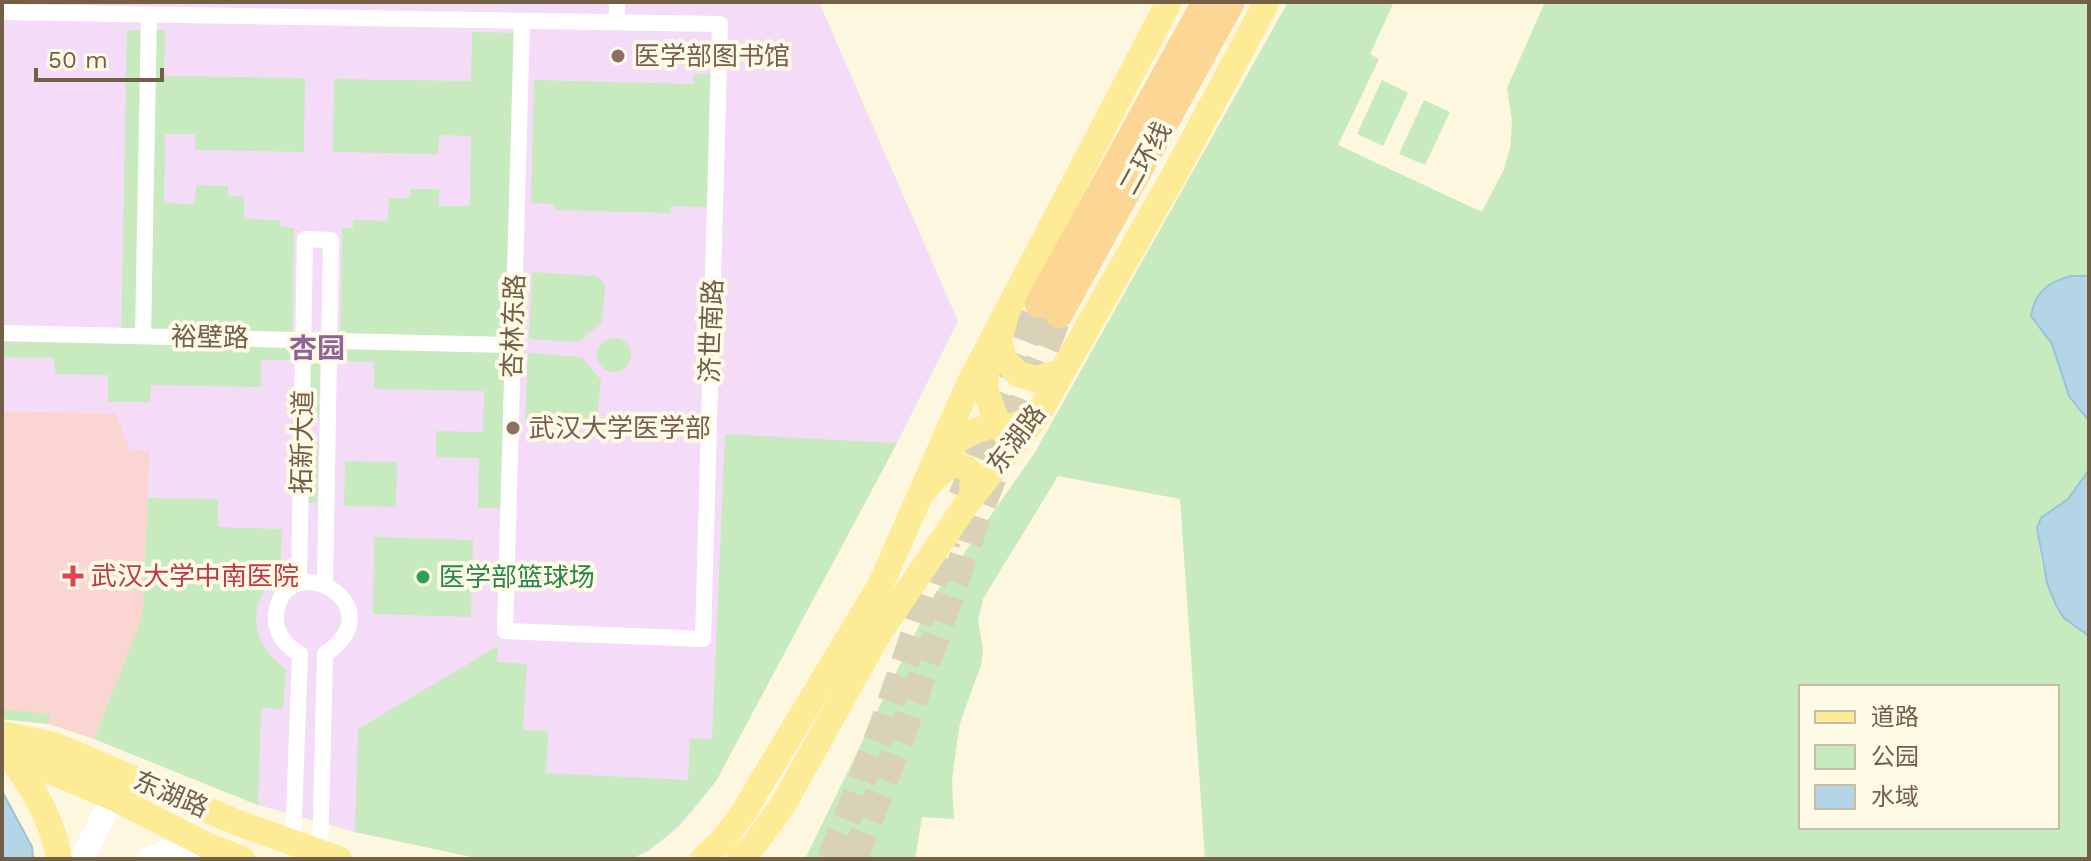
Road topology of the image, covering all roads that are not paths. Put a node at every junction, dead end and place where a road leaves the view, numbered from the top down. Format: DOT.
graph roads {
  1 [pos="617,2"];
  2 [pos="1169,2"];
  3 [pos="1206,2"];
  4 [pos="1231,2"];
  5 [pos="1267,2"];
  6 [pos="2,12"];
  7 [pos="149,14"];
  8 [pos="522,21"];
  9 [pos="617,22"];
  10 [pos="1036,306"];
  11 [pos="2,333"];
  12 [pos="143,336"];
  13 [pos="303,338"];
  14 [pos="329,339"];
  15 [pos="990,342"];
  16 [pos="513,345"];
  17 [pos="1062,372"];
  18 [pos="1037,416"];
  19 [pos="998,424"];
  20 [pos="1008,452"];
  21 [pos="938,454"];
  22 [pos="919,495"];
  23 [pos="972,496"];
  24 [pos="299,583"];
  25 [pos="325,584"];
  26 [pos="505,631"];
  27 [pos="4,748"];
  28 [pos="118,785"];
  29 [pos="293,844"];
  30 [pos="206,845"];
  31 [pos="330,856"];
  32 [pos="59,859"];
  33 [pos="82,859"];
  34 [pos="148,859"];
  35 [pos="242,859"];
  36 [pos="703,859"];
  37 [pos="740,859"];
  1 -- 9 [label="street"];
  2 -- 10 [label="main road"];
  3 -- 10 [label="highway, 二环线"];
  4 -- 10 [label="highway, 二环线"];
  5 -- 17 [label="main road, 东湖路"];
  6 -- 7 [label="street"];
  7 -- 8 [label="street"];
  7 -- 12 [label="street"];
  8 -- 9 [label="street"];
  8 -- 16 [label="street, 杏林东路"];
  9 -- 26 [label="street, 济世南路"];
  10 -- 15 [label="main road"];
  10 -- 17 [label="main road"];
  11 -- 12 [label="street, 裕壁路"];
  12 -- 13 [label="street, 裕壁路"];
  13 -- 14 [label="street, 裕壁路"];
  13 -- 14 [label="street, 拓新大道"];
  13 -- 24 [label="street, 拓新大道"];
  14 -- 16 [label="street, 裕壁路"];
  14 -- 25 [label="street, 拓新大道"];
  15 -- 19 [label="main road"];
  15 -- 21 [label="main road"];
  16 -- 26 [label="street, 杏林东路"];
  17 -- 18 [label="main road, 东湖路"];
  18 -- 19 [label="main road"];
  18 -- 20 [label="main road, 东湖路"];
  19 -- 20 [label="main road"];
  19 -- 21 [label="main road"];
  20 -- 23 [label="main road, 东湖路"];
  21 -- 22 [label="main road"];
  22 -- 23 [label="main road"];
  22 -- 36 [label="main road"];
  23 -- 37 [label="main road, 东湖路"];
  24 -- 25 [label="street"];
  24 -- 29 [label="street"];
  25 -- 31 [label="street"];
  27 -- 28 [label="main road, 东湖路"];
  27 -- 32 [label="main road"];
  28 -- 29 [label="main road, 东湖路"];
  28 -- 30 [label="main road, 东湖路"];
  28 -- 33 [label="main road"];
  29 -- 31 [label="main road, 东湖路"];
  30 -- 34 [label="main road"];
  30 -- 35 [label="main road, 东湖路"];
}
